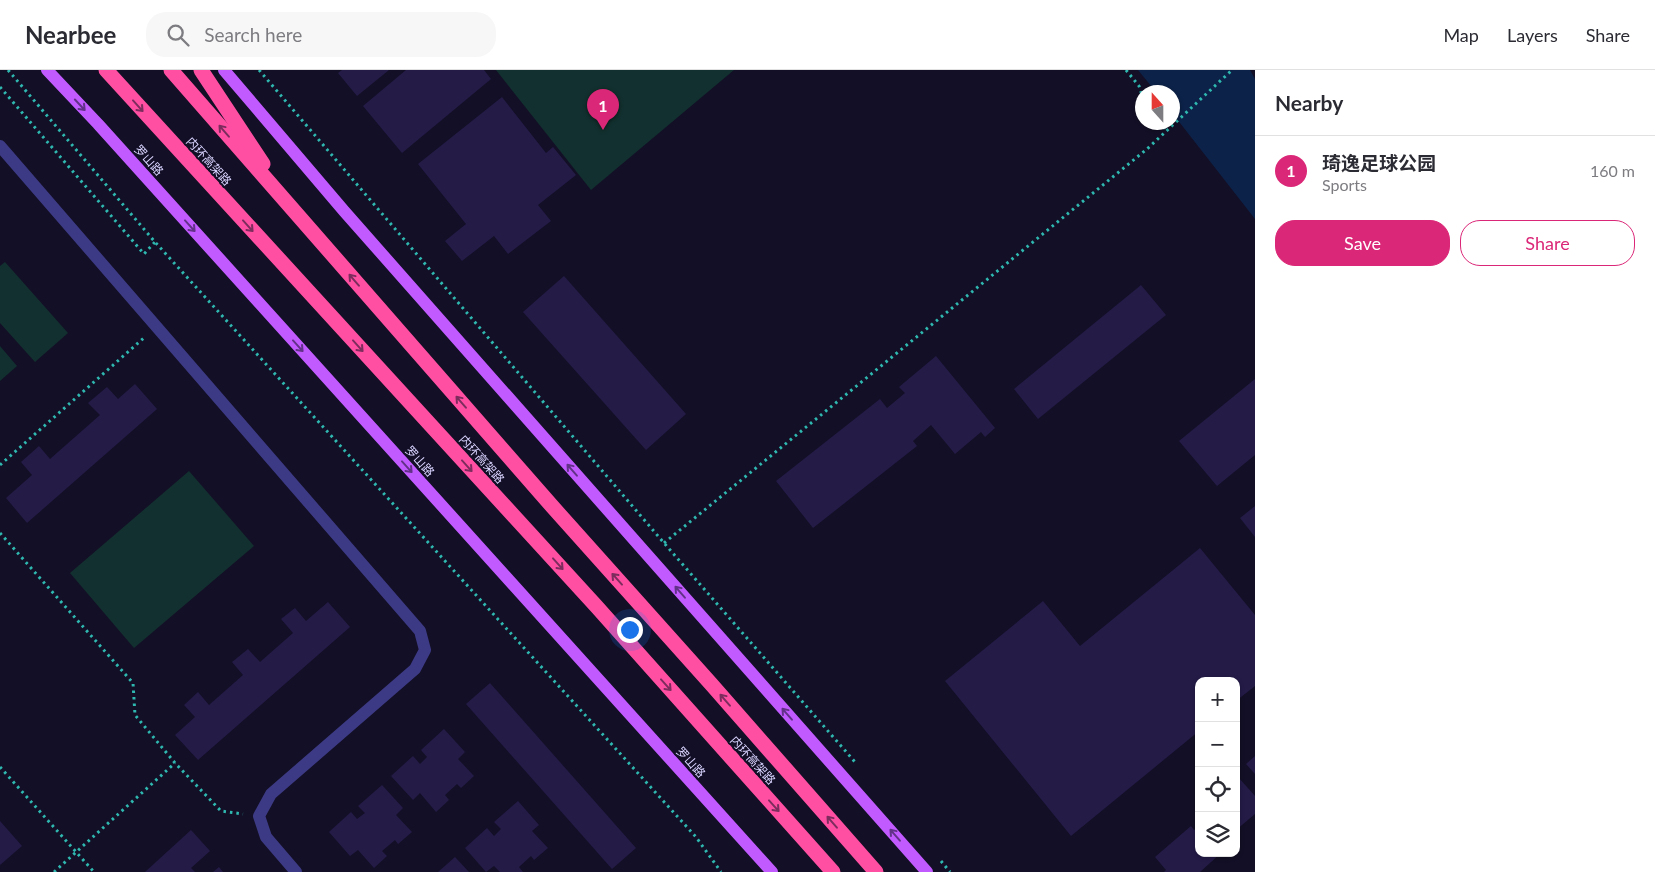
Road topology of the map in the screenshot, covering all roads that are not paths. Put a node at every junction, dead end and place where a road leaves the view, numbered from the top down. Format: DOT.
graph roads {
  1 [pos="47,70"];
  2 [pos="106,70"];
  3 [pos="171,70"];
  4 [pos="201,70"];
  5 [pos="224,70"];
  6 [pos="0,146"];
  7 [pos="296,213"];
  8 [pos="296,872"];
  9 [pos="772,872"];
  10 [pos="833,872"];
  11 [pos="876,872"];
  12 [pos="927,872"];
  1 -- 9 [label="main road, 罗山路, one-way"];
  2 -- 10 [label="highway, 内环高架路, one-way"];
  7 -- 3 [label="highway, 内环高架路, one-way"];
  4 -- 7 [label="highway"];
  12 -- 5 [label="main road, one-way"];
  6 -- 8 [label="lane"];
  11 -- 7 [label="highway, 内环高架路, one-way"];
}
